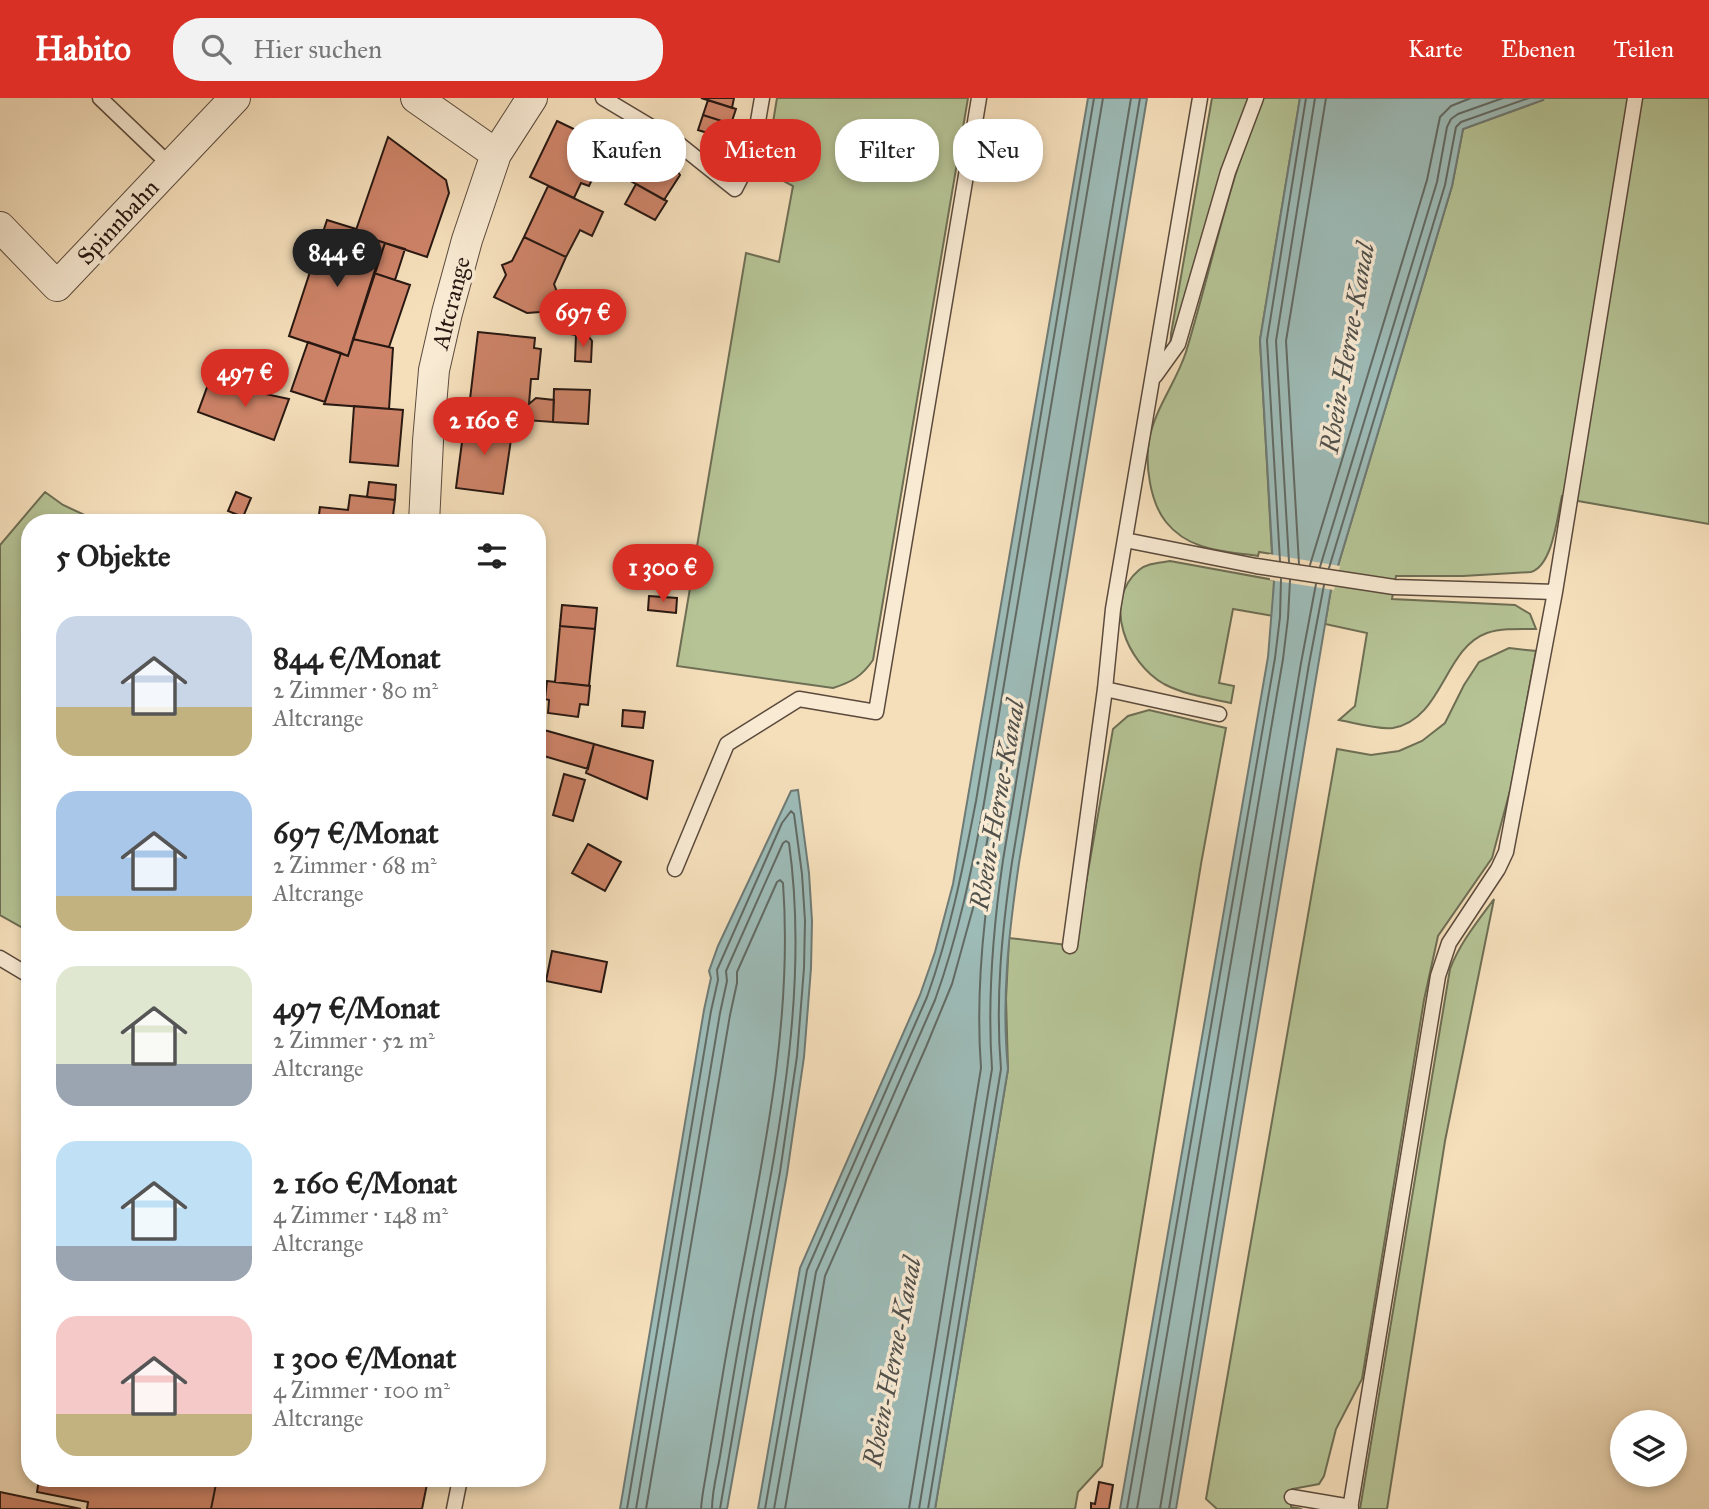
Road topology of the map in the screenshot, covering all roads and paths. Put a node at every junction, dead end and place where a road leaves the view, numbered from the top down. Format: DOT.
graph roads {
  1 [pos="100,98"];
  2 [pos="235,98"];
  3 [pos="416,98"];
  4 [pos="532,98"];
  5 [pos="603,98"];
  6 [pos="762,98"];
  7 [pos="979,98"];
  8 [pos="1199,98"];
  9 [pos="1256,98"];
  10 [pos="1634,98"];
  11 [pos="496,154"];
  12 [pos="171,166"];
  13 [pos="0,227"];
  14 [pos="1152,380"];
  15 [pos="425,514"];
  16 [pos="1125,540"];
  17 [pos="1555,592"];
  18 [pos="1105,689"];
  19 [pos="1219,714"];
  20 [pos="675,869"];
  21 [pos="1070,946"];
  22 [pos="0,958"];
  23 [pos="21,971"];
  24 [pos="458,1487"];
  25 [pos="1292,1497"];
  26 [pos="1350,1508"];
  27 [pos="454,1509"];
  1 -- 12 [label="lane"];
  2 -- 12 [label="street, Spinnbahn"];
  3 -- 11 [label="street"];
  4 -- 11 [label="street, Altcrange"];
  5 -- 6 [label="lane"];
  7 -- 20 [label="lane"];
  8 -- 14 [label="lane"];
  9 -- 14 [label="lane"];
  10 -- 17 [label="lane"];
  11 -- 15 [label="street, Altcrange"];
  12 -- 13 [label="street, Spinnbahn"];
  14 -- 16 [label="lane"];
  16 -- 17 [label="lane"];
  16 -- 18 [label="lane"];
  17 -- 26 [label="lane"];
  18 -- 19 [label="lane"];
  18 -- 21 [label="lane"];
  22 -- 23 [label="lane"];
  24 -- 27 [label="lane"];
  25 -- 26 [label="lane"];
}
